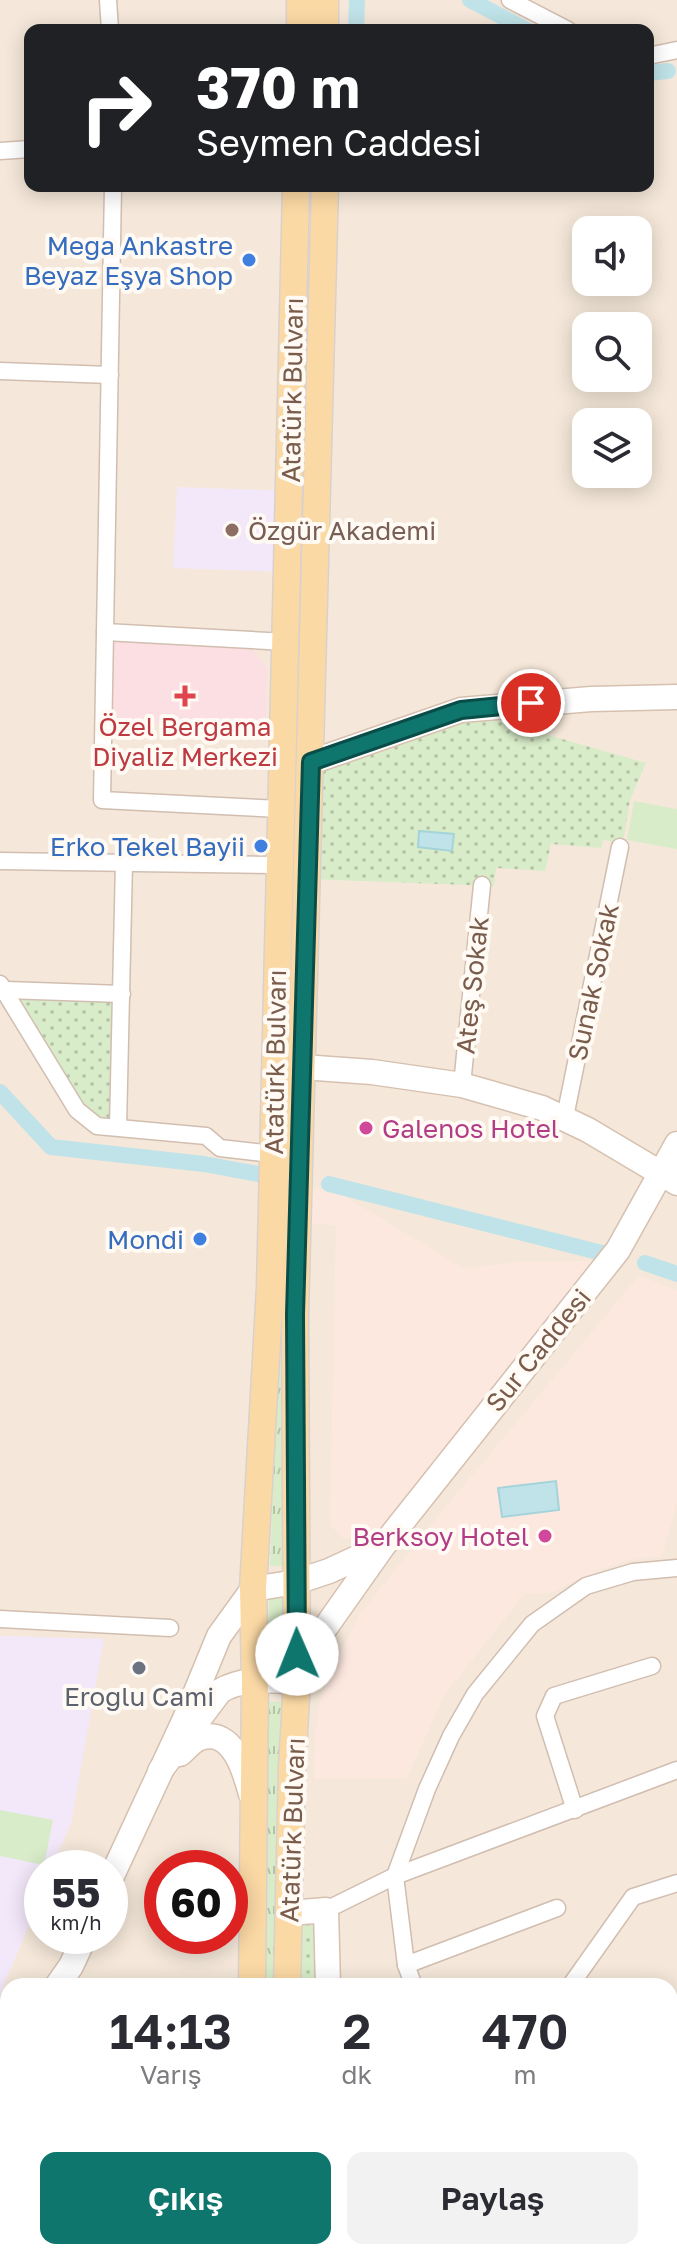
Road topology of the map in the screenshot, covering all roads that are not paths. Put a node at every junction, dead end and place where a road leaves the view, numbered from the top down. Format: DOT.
graph roads {
  1 [pos="108,0"];
  2 [pos="300,0"];
  3 [pos="325,0"];
  4 [pos="510,0"];
  5 [pos="110,24"];
  6 [pos="300,24"];
  7 [pos="325,24"];
  8 [pos="556,24"];
  9 [pos="677,50"];
  10 [pos="654,55"];
  11 [pos="24,149"];
  12 [pos="0,151"];
  13 [pos="113,192"];
  14 [pos="296,192"];
  15 [pos="325,192"];
  16 [pos="0,371"];
  17 [pos="110,375"];
  18 [pos="105,632"];
  19 [pos="286,642"];
  20 [pos="677,697"];
  21 [pos="311,762"];
  22 [pos="281,809"];
  23 [pos="620,847"];
  24 [pos="0,861"];
  25 [pos="124,862"];
  26 [pos="279,865"];
  27 [pos="482,885"];
  28 [pos="3,987"];
  29 [pos="122,994"];
  30 [pos="302,1067"];
  31 [pos="462,1085"];
  32 [pos="565,1117"];
  33 [pos="118,1127"];
  34 [pos="677,1144"];
  35 [pos="272,1154"];
  36 [pos="669,1178"];
  37 [pos="383,1546"];
  38 [pos="676,1564"];
  39 [pos="296,1582"];
  40 [pos="253,1589"];
  41 [pos="0,1619"];
  42 [pos="170,1628"];
  43 [pos="652,1666"];
  44 [pos="255,1681"];
  45 [pos="297,1681"];
  46 [pos="677,1770"];
  47 [pos="160,1771"];
  48 [pos="255,1809"];
  49 [pos="575,1810"];
  50 [pos="124,1850"];
  51 [pos="395,1876"];
  52 [pos="677,1883"];
  53 [pos="557,1908"];
  54 [pos="326,1910"];
  55 [pos="290,1913"];
  56 [pos="77,1954"];
  57 [pos="406,1965"];
  58 [pos="66,1978"];
  59 [pos="252,1978"];
  60 [pos="287,1978"];
  61 [pos="328,1978"];
  62 [pos="411,1978"];
  63 [pos="576,1978"];
  1 -- 5 [label="street"];
  2 -- 6 [label="main road"];
  3 -- 7 [label="main road"];
  4 -- 8 [label="street"];
  9 -- 10 [label="street"];
  11 -- 12 [label="street"];
  13 -- 17 [label="street"];
  14 -- 19 [label="main road, Atatürk Bulvarı"];
  15 -- 21 [label="main road, Atatürk Bulvarı"];
  16 -- 17 [label="street"];
  17 -- 18 [label="street"];
  18 -- 19 [label="street"];
  18 -- 22 [label="street"];
  19 -- 22 [label="main road, Atatürk Bulvarı"];
  20 -- 21 [label="main road"];
  21 -- 30 [label="main road, Atatürk Bulvarı"];
  22 -- 26 [label="main road, Atatürk Bulvarı"];
  23 -- 32 [label="street, Sunak Sokak"];
  24 -- 25 [label="street"];
  25 -- 26 [label="street"];
  25 -- 29 [label="street"];
  26 -- 35 [label="main road, Atatürk Bulvarı"];
  27 -- 31 [label="street, Ateş Sokak"];
  28 -- 29 [label="street"];
  28 -- 33 [label="street"];
  29 -- 33 [label="street"];
  30 -- 31 [label="main road"];
  30 -- 39 [label="main road, Atatürk Bulvarı"];
  31 -- 32 [label="main road"];
  32 -- 36 [label="main road"];
  33 -- 35 [label="street"];
  34 -- 36 [label="main road, Sur Caddesi"];
  35 -- 40 [label="main road, Atatürk Bulvarı"];
  36 -- 37 [label="main road, Sur Caddesi"];
  37 -- 39 [label="main road, Sur Caddesi"];
  37 -- 45 [label="main road, Sur Caddesi"];
  38 -- 51 [label="street"];
  39 -- 40 [label="main road, Sur Caddesi"];
  39 -- 45 [label="main road, Atatürk Bulvarı"];
  40 -- 44 [label="main road, Atatürk Bulvarı"];
  40 -- 47 [label="main road"];
  41 -- 42 [label="street"];
  43 -- 49 [label="street"];
  44 -- 45 [label="main road"];
  44 -- 47 [label="main road"];
  44 -- 48 [label="main road, Atatürk Bulvarı"];
  45 -- 55 [label="main road, Atatürk Bulvarı"];
  46 -- 49 [label="street"];
  47 -- 48 [label="main road"];
  47 -- 50 [label="main road"];
  48 -- 59 [label="main road, Atatürk Bulvarı"];
  49 -- 51 [label="street"];
  51 -- 54 [label="street"];
  51 -- 57 [label="street"];
  52 -- 63 [label="street"];
  53 -- 57 [label="street"];
  54 -- 55 [label="main road"];
  54 -- 61 [label="main road"];
  55 -- 60 [label="main road, Atatürk Bulvarı"];
  56 -- 58 [label="main road"];
  57 -- 62 [label="street"];
}
